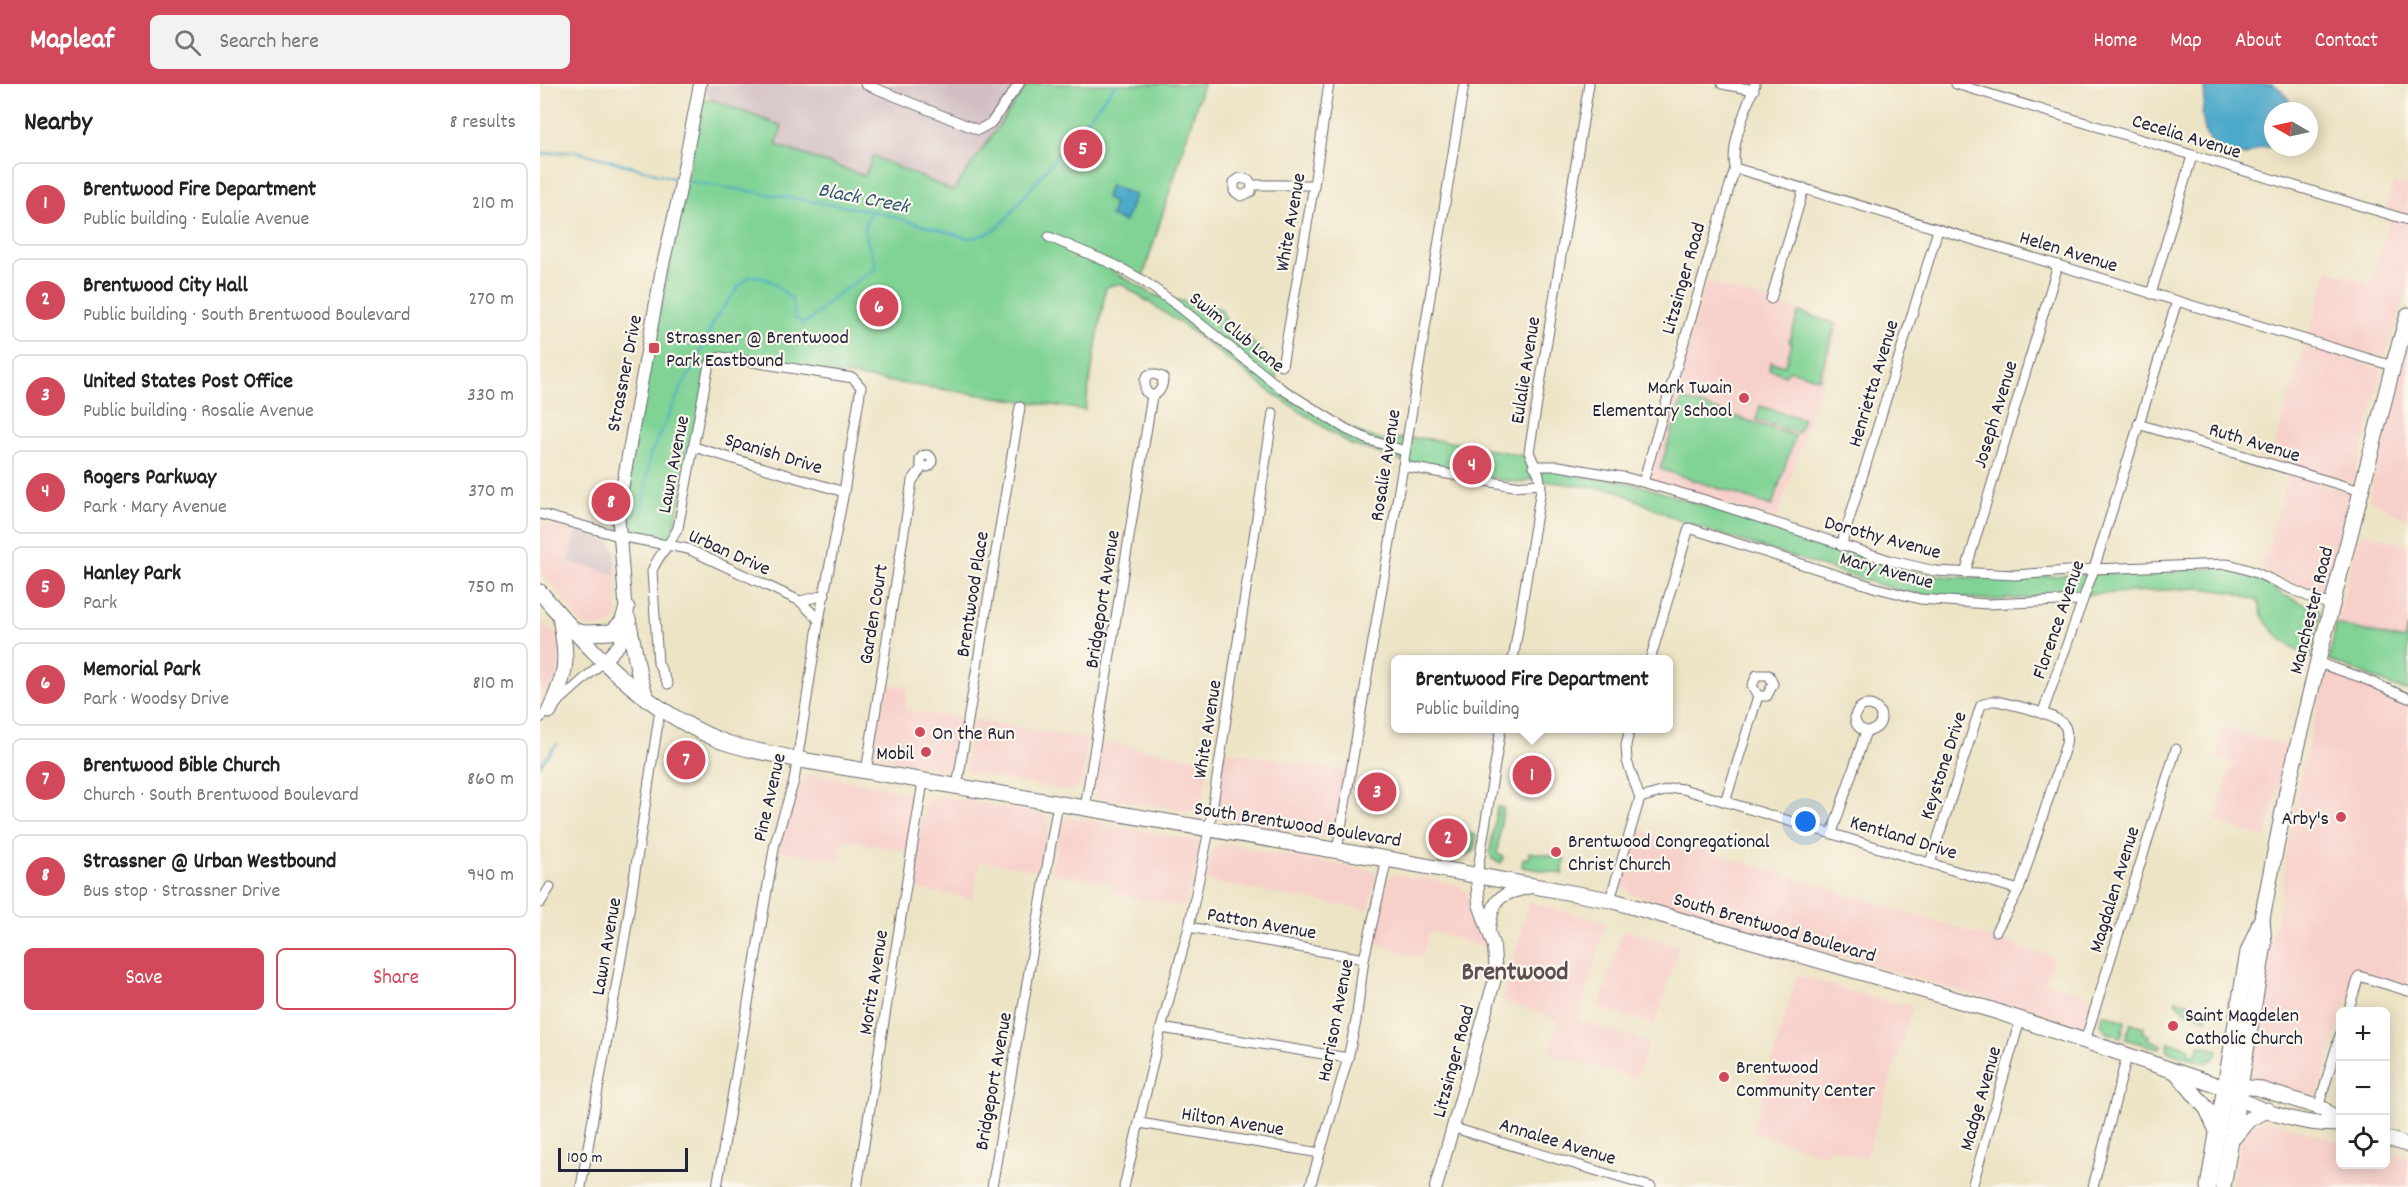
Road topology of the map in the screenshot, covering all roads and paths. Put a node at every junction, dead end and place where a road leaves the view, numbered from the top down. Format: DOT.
graph roads {
  1 [pos="865,84"];
  2 [pos="1019,84"];
  3 [pos="1329,84"];
  4 [pos="1464,84"];
  5 [pos="1589,84"];
  6 [pos="1722,84"];
  7 [pos="1956,84"];
  8 [pos="697,85"];
  9 [pos="1755,87"];
  10 [pos="2192,156"];
  11 [pos="1735,168"];
  12 [pos="1252,185"];
  13 [pos="1314,185"];
  14 [pos="1804,188"];
  15 [pos="2408,220"];
  16 [pos="1938,230"];
  17 [pos="1049,237"];
  18 [pos="2058,264"];
  19 [pos="2151,294"];
  20 [pos="1771,299"];
  21 [pos="2177,301"];
  22 [pos="2408,315"];
  23 [pos="1282,366"];
  24 [pos="2393,366"];
  25 [pos="858,381"];
  26 [pos="1152,396"];
  27 [pos="1020,407"];
  28 [pos="1273,413"];
  29 [pos="2138,424"];
  30 [pos="694,447"];
  31 [pos="1405,451"];
  32 [pos="922,466"];
  33 [pos="1403,466"];
  34 [pos="1534,466"];
  35 [pos="1643,482"];
  36 [pos="1541,484"];
  37 [pos="2361,491"];
  38 [pos="844,492"];
  39 [pos="540,514"];
  40 [pos="619,536"];
  41 [pos="670,544"];
  42 [pos="1841,546"];
  43 [pos="2094,569"];
  44 [pos="1965,573"];
  45 [pos="540,592"];
  46 [pos="825,595"];
  47 [pos="2082,600"];
  48 [pos="800,601"];
  49 [pos="2332,605"];
  50 [pos="627,613"];
  51 [pos="560,616"];
  52 [pos="819,620"];
  53 [pos="572,630"];
  54 [pos="1514,655"];
  55 [pos="1651,655"];
  56 [pos="603,662"];
  57 [pos="2318,663"];
  58 [pos="668,684"];
  59 [pos="1758,696"];
  60 [pos="2408,698"];
  61 [pos="647,700"];
  62 [pos="660,710"];
  63 [pos="544,714"];
  64 [pos="2042,714"];
  65 [pos="1866,730"];
  66 [pos="1500,733"];
  67 [pos="1629,733"];
  68 [pos="2176,748"];
  69 [pos="795,759"];
  70 [pos="866,772"];
  71 [pos="923,782"];
  72 [pos="957,787"];
  73 [pos="1640,798"];
  74 [pos="1725,802"];
  75 [pos="1058,804"];
  76 [pos="1085,808"];
  77 [pos="1209,830"];
  78 [pos="1832,833"];
  79 [pos="1337,851"];
  80 [pos="1388,859"];
  81 [pos="1930,863"];
  82 [pos="1477,874"];
  83 [pos="1534,886"];
  84 [pos="550,887"];
  85 [pos="2019,890"];
  86 [pos="1610,900"];
  87 [pos="540,903"];
  88 [pos="1189,927"];
  89 [pos="1489,930"];
  90 [pos="1996,931"];
  91 [pos="1364,959"];
  92 [pos="2408,991"];
  93 [pos="2349,1007"];
  94 [pos="2020,1020"];
  95 [pos="1161,1028"];
  96 [pos="2085,1041"];
  97 [pos="2336,1048"];
  98 [pos="2127,1056"];
  99 [pos="1348,1058"];
  100 [pos="2175,1071"];
  101 [pos="2235,1091"];
  102 [pos="2318,1107"];
  103 [pos="2267,1110"];
  104 [pos="2336,1120"];
  105 [pos="1140,1124"];
  106 [pos="2336,1124"];
  107 [pos="1454,1128"];
  108 [pos="2218,1132"];
  109 [pos="2390,1140"];
  110 [pos="2231,1143"];
  111 [pos="2408,1145"];
  112 [pos="1320,1153"];
  113 [pos="581,1187"];
  114 [pos="717,1187"];
  115 [pos="857,1187"];
  116 [pos="993,1187"];
  117 [pos="1124,1187"];
  118 [pos="1310,1187"];
  119 [pos="1436,1187"];
  120 [pos="1651,1187"];
  121 [pos="1972,1187"];
  122 [pos="2093,1187"];
  123 [pos="2208,1187"];
  124 [pos="2223,1187"];
  1 -- 2 [label="street"];
  3 -- 13 [label="street, White Avenue"];
  4 -- 31 [label="street, Rosalie Avenue"];
  5 -- 34 [label="street, Eulalie Avenue"];
  6 -- 9 [label="street"];
  7 -- 10 [label="street, Cecelia Avenue"];
  8 -- 40 [label="street, Strassner Drive"];
  9 -- 11 [label="street, Litzsinger Road"];
  10 -- 15 [label="street, Cecelia Avenue"];
  10 -- 19 [label="street"];
  11 -- 14 [label="street, Helen Avenue"];
  11 -- 35 [label="street, Litzsinger Road"];
  12 -- 13 [label="street"];
  13 -- 23 [label="street, White Avenue"];
  14 -- 16 [label="street, Helen Avenue"];
  14 -- 20 [label="street"];
  16 -- 18 [label="street, Helen Avenue"];
  16 -- 42 [label="street, Henrietta Avenue"];
  17 -- 31 [label="street, Swim Club Lane"];
  18 -- 19 [label="street, Helen Avenue"];
  18 -- 44 [label="street, Joseph Avenue"];
  19 -- 21 [label="street, Helen Avenue"];
  21 -- 24 [label="street, Helen Avenue"];
  21 -- 29 [label="street, Florence Avenue"];
  22 -- 24 [label="main road, Manchester Road"];
  24 -- 37 [label="main road, Manchester Road"];
  25 -- 30 [label="street, Lawn Avenue"];
  25 -- 38 [label="street, Pine Avenue"];
  26 -- 76 [label="street, Bridgeport Avenue"];
  27 -- 72 [label="street, Brentwood Place"];
  28 -- 77 [label="street, White Avenue"];
  29 -- 37 [label="street, Ruth Avenue"];
  29 -- 43 [label="street, Florence Avenue"];
  30 -- 38 [label="street, Spanish Drive"];
  30 -- 41 [label="street, Lawn Avenue"];
  31 -- 33 [label="street, Rosalie Avenue"];
  32 -- 70 [label="street, Garden Court"];
  33 -- 36 [label="street"];
  33 -- 79 [label="street, Rosalie Avenue"];
  34 -- 35 [label="street, Dorothy Avenue"];
  34 -- 36 [label="street, Eulalie Avenue"];
  35 -- 42 [label="street, Dorothy Avenue"];
  36 -- 54 [label="street"];
  37 -- 49 [label="main road, Manchester Road"];
  38 -- 46 [label="street, Pine Avenue"];
  39 -- 40 [label="street, Urban Drive"];
  40 -- 41 [label="street, Urban Drive"];
  40 -- 50 [label="street, Strassner Drive"];
  41 -- 48 [label="street, Urban Drive"];
  41 -- 58 [label="street, Lawn Avenue"];
  42 -- 44 [label="street, Dorothy Avenue"];
  43 -- 44 [label="street, Dorothy Avenue"];
  43 -- 47 [label="street, Florence Avenue"];
  43 -- 49 [label="street, Dorothy Avenue"];
  45 -- 51 [label="main road, South Brentwood Boulevard"];
  46 -- 48 [label="street"];
  46 -- 52 [label="street, Pine Avenue"];
  47 -- 55 [label="street, Mary Avenue"];
  47 -- 64 [label="street, Florence Avenue"];
  48 -- 52 [label="street, Urban Drive"];
  49 -- 57 [label="main road, Manchester Road"];
  50 -- 53 [label="main road"];
  50 -- 56 [label="street, Strassner Drive"];
  50 -- 61 [label="main road"];
  51 -- 53 [label="main road, South Brentwood Boulevard"];
  51 -- 63 [label="main road"];
  52 -- 69 [label="street, Pine Avenue"];
  53 -- 56 [label="main road, South Brentwood Boulevard"];
  56 -- 61 [label="main road, South Brentwood Boulevard"];
  56 -- 63 [label="street"];
  57 -- 60 [label="street"];
  57 -- 101 [label="main road, Manchester Road"];
  59 -- 74 [label="street"];
  61 -- 62 [label="main road, South Brentwood Boulevard"];
  62 -- 69 [label="main road, South Brentwood Boulevard"];
  62 -- 113 [label="street, Lawn Avenue"];
  64 -- 81 [label="street, Keystone Drive"];
  64 -- 85 [label="street"];
  65 -- 78 [label="street"];
  66 -- 82 [label="street"];
  67 -- 73 [label="street"];
  68 -- 96 [label="street, Magdalen Avenue"];
  69 -- 70 [label="main road, South Brentwood Boulevard"];
  69 -- 114 [label="street, Pine Avenue"];
  70 -- 71 [label="main road, South Brentwood Boulevard"];
  71 -- 72 [label="main road, South Brentwood Boulevard"];
  71 -- 115 [label="street, Moritz Avenue"];
  72 -- 75 [label="main road, South Brentwood Boulevard"];
  73 -- 74 [label="street, Kentland Drive"];
  73 -- 86 [label="street"];
  74 -- 78 [label="street, Kentland Drive"];
  75 -- 76 [label="main road, South Brentwood Boulevard"];
  75 -- 116 [label="street, Bridgeport Avenue"];
  76 -- 77 [label="main road, South Brentwood Boulevard"];
  77 -- 79 [label="main road, South Brentwood Boulevard"];
  77 -- 88 [label="street, White Avenue"];
  78 -- 81 [label="street, Kentland Drive"];
  79 -- 80 [label="main road, South Brentwood Boulevard"];
  80 -- 82 [label="main road, South Brentwood Boulevard"];
  80 -- 91 [label="street, Harrison Avenue"];
  81 -- 85 [label="street, Kentland Drive"];
  82 -- 83 [label="main road, South Brentwood Boulevard"];
  82 -- 89 [label="street, Litzsinger Road"];
  83 -- 86 [label="main road, South Brentwood Boulevard"];
  83 -- 89 [label="street"];
  84 -- 87 [label="street"];
  85 -- 90 [label="street"];
  86 -- 94 [label="main road, South Brentwood Boulevard"];
  88 -- 91 [label="street, Patton Avenue"];
  88 -- 95 [label="street, White Avenue"];
  89 -- 107 [label="street, Litzsinger Road"];
  91 -- 99 [label="street, Harrison Avenue"];
  92 -- 93 [label="street"];
  94 -- 96 [label="main road, South Brentwood Boulevard"];
  94 -- 121 [label="street, Madge Avenue"];
  95 -- 99 [label="street"];
  95 -- 105 [label="street, White Avenue"];
  96 -- 98 [label="main road, South Brentwood Boulevard"];
  97 -- 102 [label="street"];
  98 -- 100 [label="main road, South Brentwood Boulevard"];
  98 -- 122 [label="street"];
  99 -- 112 [label="street, Harrison Avenue"];
  100 -- 101 [label="main road, South Brentwood Boulevard"];
  100 -- 108 [label="main road"];
  101 -- 102 [label="main road, South Brentwood Boulevard"];
  101 -- 103 [label="main road, South Brentwood Boulevard"];
  101 -- 108 [label="main road, Manchester Road"];
  101 -- 110 [label="main road, Manchester Road"];
  102 -- 104 [label="main road, South Brentwood Boulevard"];
  103 -- 106 [label="main road, South Brentwood Boulevard"];
  103 -- 110 [label="main road"];
  105 -- 112 [label="street, Hilton Avenue"];
  105 -- 117 [label="street, White Avenue"];
  107 -- 119 [label="street, Litzsinger Road"];
  107 -- 120 [label="street, Annalee Avenue"];
  108 -- 123 [label="main road, Manchester Road"];
  109 -- 111 [label="main road"];
  110 -- 124 [label="main road, Manchester Road"];
  112 -- 118 [label="street, Harrison Avenue"];
}
